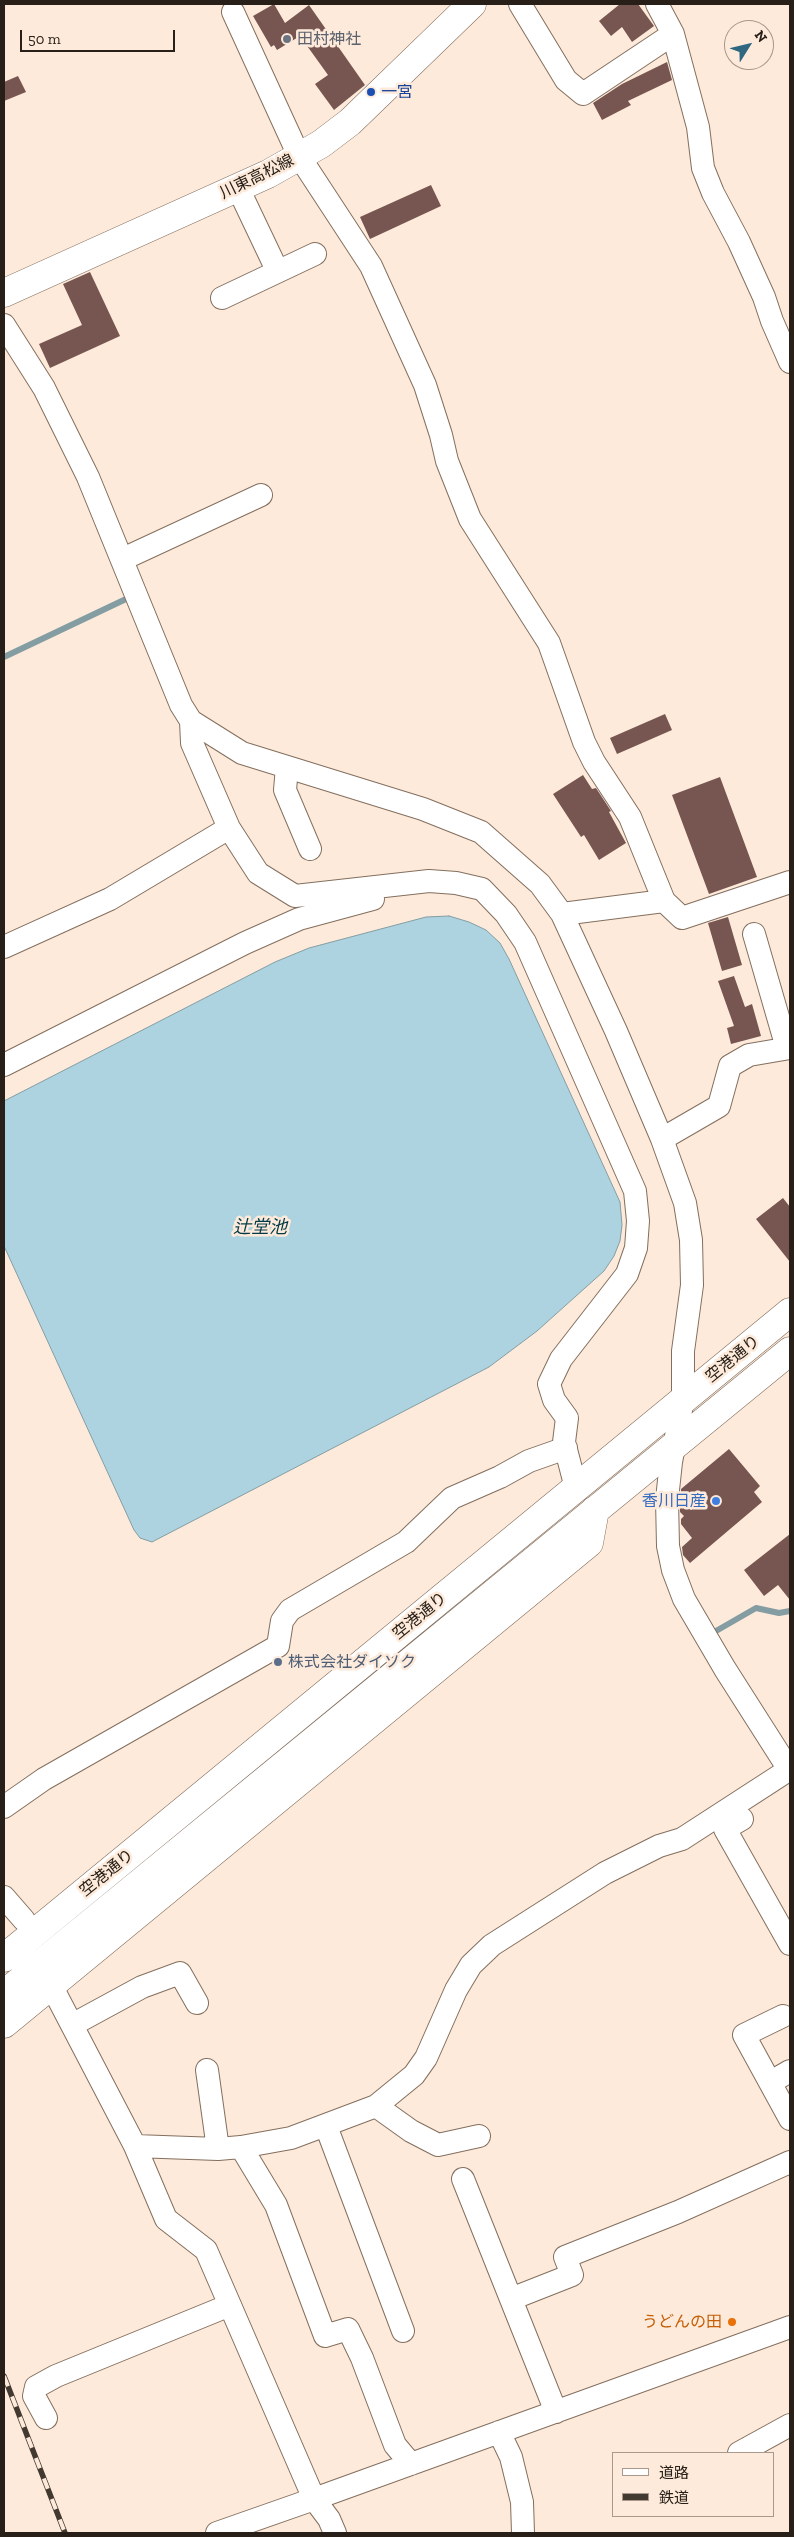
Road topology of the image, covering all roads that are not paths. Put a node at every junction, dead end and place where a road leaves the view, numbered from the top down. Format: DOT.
graph roads {
  1 [pos="472,4"];
  2 [pos="520,4"];
  3 [pos="657,4"];
  4 [pos="233,12"];
  5 [pos="673,34"];
  6 [pos="300,156"];
  7 [pos="238,188"];
  8 [pos="315,254"];
  9 [pos="276,270"];
  10 [pos="4,293"];
  11 [pos="222,298"];
  12 [pos="4,326"];
  13 [pos="790,362"];
  14 [pos="261,496"];
  15 [pos="123,559"];
  16 [pos="191,721"];
  17 [pos="287,767"];
  18 [pos="229,828"];
  19 [pos="310,849"];
  20 [pos="790,882"];
  21 [pos="384,888"];
  22 [pos="664,901"];
  23 [pos="562,914"];
  24 [pos="754,934"];
  25 [pos="4,947"];
  26 [pos="789,1048"];
  27 [pos="4,1065"];
  28 [pos="662,1139"];
  29 [pos="790,1312"];
  30 [pos="790,1351"];
  31 [pos="683,1400"];
  32 [pos="675,1445"];
  33 [pos="566,1448"];
  34 [pos="576,1488"];
  35 [pos="595,1510"];
  36 [pos="790,1770"];
  37 [pos="4,1807"];
  38 [pos="742,1819"];
  39 [pos="4,1897"];
  40 [pos="14,1928"];
  41 [pos="790,1944"];
  42 [pos="4,1958"];
  43 [pos="51,1985"];
  44 [pos="4,1994"];
  45 [pos="197,2003"];
  46 [pos="783,2016"];
  47 [pos="4,2024"];
  48 [pos="72,2025"];
  49 [pos="206,2070"];
  50 [pos="781,2076"];
  51 [pos="376,2106"];
  52 [pos="790,2119"];
  53 [pos="326,2126"];
  54 [pos="479,2136"];
  55 [pos="135,2146"];
  56 [pos="241,2147"];
  57 [pos="218,2149"];
  58 [pos="790,2162"];
  59 [pos="463,2180"];
  60 [pos="511,2299"];
  61 [pos="230,2305"];
  62 [pos="790,2327"];
  63 [pos="403,2331"];
  64 [pos="556,2412"];
  65 [pos="46,2418"];
  66 [pos="790,2424"];
  67 [pos="498,2432"];
  68 [pos="741,2452"];
  69 [pos="411,2464"];
  70 [pos="314,2499"];
  71 [pos="217,2533"];
  72 [pos="335,2533"];
  73 [pos="523,2533"];
  1 -- 6 [label="main road, 川東高松線"];
  2 -- 5 [label="street"];
  3 -- 5 [label="street"];
  4 -- 6 [label="street"];
  5 -- 13 [label="street"];
  6 -- 7 [label="main road, 川東高松線"];
  6 -- 22 [label="street"];
  7 -- 9 [label="street"];
  7 -- 10 [label="main road, 川東高松線"];
  8 -- 9 [label="street"];
  9 -- 11 [label="street"];
  12 -- 15 [label="street"];
  14 -- 15 [label="street"];
  15 -- 16 [label="street"];
  16 -- 17 [label="street"];
  16 -- 18 [label="street"];
  17 -- 19 [label="street"];
  17 -- 23 [label="street"];
  18 -- 21 [label="street"];
  18 -- 25 [label="street"];
  20 -- 22 [label="street"];
  21 -- 27 [label="street"];
  21 -- 33 [label="street"];
  22 -- 23 [label="street"];
  23 -- 28 [label="street"];
  24 -- 26 [label="street"];
  26 -- 28 [label="street"];
  28 -- 31 [label="street"];
  29 -- 31 [label="main road, 空港通り"];
  30 -- 32 [label="main road, 空港通り"];
  31 -- 32 [label="street"];
  31 -- 34 [label="main road, 空港通り"];
  32 -- 35 [label="main road, 空港通り"];
  32 -- 36 [label="street"];
  33 -- 34 [label="street"];
  33 -- 37 [label="street"];
  34 -- 40 [label="main road"];
  34 -- 42 [label="main road, 空港通り"];
  35 -- 43 [label="main road"];
  35 -- 44 [label="main road, 空港通り"];
  36 -- 51 [label="street"];
  38 -- 41 [label="street"];
  39 -- 40 [label="street"];
  43 -- 47 [label="main road"];
  43 -- 48 [label="street"];
  45 -- 48 [label="street"];
  46 -- 50 [label="street"];
  48 -- 55 [label="street"];
  49 -- 57 [label="street"];
  50 -- 52 [label="street"];
  51 -- 53 [label="street"];
  51 -- 54 [label="street"];
  53 -- 56 [label="street"];
  53 -- 63 [label="street"];
  55 -- 57 [label="street"];
  55 -- 61 [label="street"];
  56 -- 57 [label="street"];
  56 -- 69 [label="street"];
  58 -- 60 [label="street"];
  59 -- 60 [label="street"];
  60 -- 64 [label="street"];
  61 -- 65 [label="street"];
  61 -- 70 [label="street"];
  62 -- 64 [label="street"];
  64 -- 67 [label="street"];
  66 -- 68 [label="street"];
  67 -- 69 [label="street"];
  67 -- 73 [label="street"];
  69 -- 70 [label="street"];
  70 -- 71 [label="street"];
  70 -- 72 [label="street"];
}
